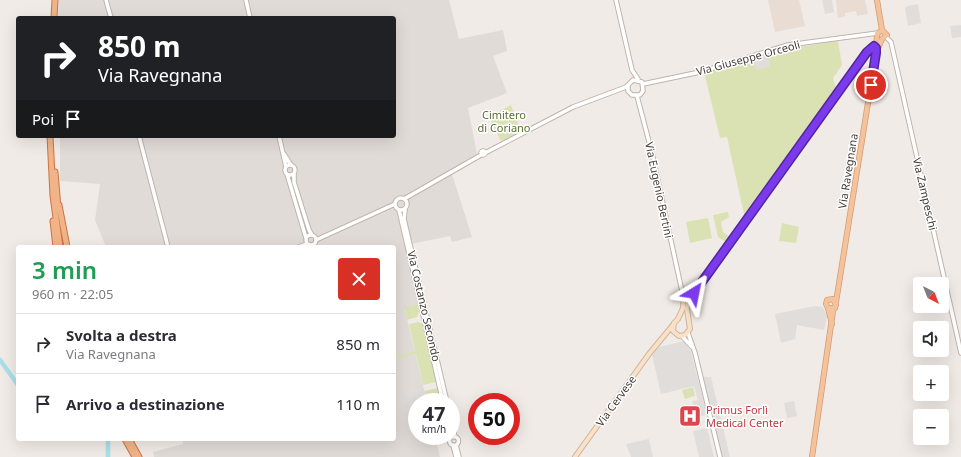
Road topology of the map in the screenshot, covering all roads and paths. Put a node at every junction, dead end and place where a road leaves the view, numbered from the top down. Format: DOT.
graph roads {
  1 [pos="54,0"];
  2 [pos="106,0"];
  3 [pos="246,0"];
  4 [pos="616,0"];
  5 [pos="877,0"];
  6 [pos="53,16"];
  7 [pos="110,16"];
  8 [pos="250,16"];
  9 [pos="880,36"];
  10 [pos="876,51"];
  11 [pos="867,52"];
  12 [pos="632,70"];
  13 [pos="639,80"];
  14 [pos="630,83"];
  15 [pos="643,84"];
  16 [pos="618,91"];
  17 [pos="628,91"];
  18 [pos="637,96"];
  19 [pos="51,138"];
  20 [pos="51,138"];
  21 [pos="140,138"];
  22 [pos="279,138"];
  23 [pos="282,151"];
  24 [pos="291,166"];
  25 [pos="286,167"];
  26 [pos="294,173"];
  27 [pos="287,174"];
  28 [pos="56,185"];
  29 [pos="412,194"];
  30 [pos="53,196"];
  31 [pos="404,199"];
  32 [pos="395,204"];
  33 [pos="407,205"];
  34 [pos="390,208"];
  35 [pos="398,210"];
  36 [pos="405,210"];
  37 [pos="312,235"];
  38 [pos="306,238"];
  39 [pos="316,240"];
  40 [pos="307,244"];
  41 [pos="56,245"];
  42 [pos="61,245"];
  43 [pos="61,245"];
  44 [pos="67,245"];
  45 [pos="167,245"];
  46 [pos="680,285"];
  47 [pos="699,285"];
  48 [pos="687,292"];
  49 [pos="683,296"];
  50 [pos="689,300"];
  51 [pos="834,300"];
  52 [pos="828,308"];
  53 [pos="835,308"];
  54 [pos="678,319"];
  55 [pos="688,322"];
  56 [pos="673,326"];
  57 [pos="832,326"];
  58 [pos="688,333"];
  59 [pos="679,335"];
  60 [pos="657,345"];
  61 [pos="694,349"];
  62 [pos="961,353"];
  63 [pos="441,393"];
  64 [pos="445,393"];
  65 [pos="126,441"];
  66 [pos="130,441"];
  67 [pos="455,445"];
  68 [pos="135,457"];
  69 [pos="138,457"];
  70 [pos="456,457"];
  71 [pos="459,457"];
  72 [pos="575,457"];
  73 [pos="720,457"];
  74 [pos="812,457"];
  1 -- 6 [label="highway"];
  2 -- 7 [label="street"];
  3 -- 8 [label="street"];
  4 -- 12 [label="street"];
  5 -- 9 [label="main road"];
  9 -- 10 [label="main road, Via Ravegnana"];
  9 -- 11 [label="main road"];
  9 -- 15 [label="street, Via Giuseppe Orceoli"];
  9 -- 62 [label="street, Via Zampeschi"];
  10 -- 11 [label="main road"];
  10 -- 51 [label="main road, Via Ravegnana"];
  11 -- 47 [label="main road"];
  12 -- 13 [label="street"];
  12 -- 14 [label="street"];
  13 -- 14 [label="street"];
  13 -- 15 [label="street"];
  14 -- 16 [label="street"];
  14 -- 17 [label="street"];
  15 -- 18 [label="street"];
  16 -- 17 [label="street"];
  16 -- 29 [label="street"];
  17 -- 18 [label="street"];
  18 -- 46 [label="street, Via Eugenio Bertini"];
  19 -- 28 [label="highway"];
  20 -- 30 [label="highway"];
  21 -- 45 [label="street"];
  22 -- 23 [label="street"];
  23 -- 24 [label="street"];
  23 -- 25 [label="street"];
  24 -- 25 [label="street"];
  24 -- 26 [label="street"];
  25 -- 27 [label="street"];
  26 -- 27 [label="street"];
  26 -- 37 [label="street"];
  27 -- 38 [label="street"];
  28 -- 42 [label="highway"];
  28 -- 44 [label="highway"];
  29 -- 31 [label="street"];
  29 -- 33 [label="street"];
  30 -- 41 [label="highway"];
  30 -- 43 [label="highway"];
  31 -- 32 [label="street"];
  31 -- 33 [label="street"];
  32 -- 34 [label="street"];
  32 -- 35 [label="street"];
  33 -- 36 [label="street"];
  34 -- 35 [label="street"];
  34 -- 39 [label="street"];
  35 -- 36 [label="street"];
  35 -- 63 [label="street, Via Costanzo Secondo"];
  36 -- 64 [label="street, Via Costanzo Secondo"];
  37 -- 38 [label="street"];
  37 -- 39 [label="street"];
  38 -- 40 [label="street"];
  39 -- 40 [label="street"];
  46 -- 48 [label="street"];
  46 -- 49 [label="street, Via Eugenio Bertini"];
  47 -- 48 [label="main road"];
  47 -- 50 [label="main road"];
  48 -- 49 [label="main road"];
  48 -- 50 [label="main road"];
  49 -- 54 [label="main road, Via Cervese"];
  50 -- 55 [label="main road"];
  51 -- 52 [label="main road"];
  51 -- 53 [label="main road"];
  52 -- 53 [label="main road"];
  52 -- 57 [label="main road"];
  53 -- 57 [label="main road"];
  54 -- 55 [label="main road"];
  54 -- 56 [label="main road, Via Cervese"];
  55 -- 58 [label="main road"];
  56 -- 59 [label="main road"];
  56 -- 60 [label="main road, Via Cervese"];
  57 -- 74 [label="main road"];
  58 -- 59 [label="main road, Via Cervese"];
  58 -- 61 [label="street"];
  59 -- 60 [label="main road, Via Cervese"];
  59 -- 61 [label="street"];
  60 -- 72 [label="main road, Via Cervese"];
  61 -- 73 [label="street"];
  65 -- 68 [label="highway"];
  66 -- 69 [label="highway"];
  67 -- 70 [label="street"];
  67 -- 71 [label="street"];
}
